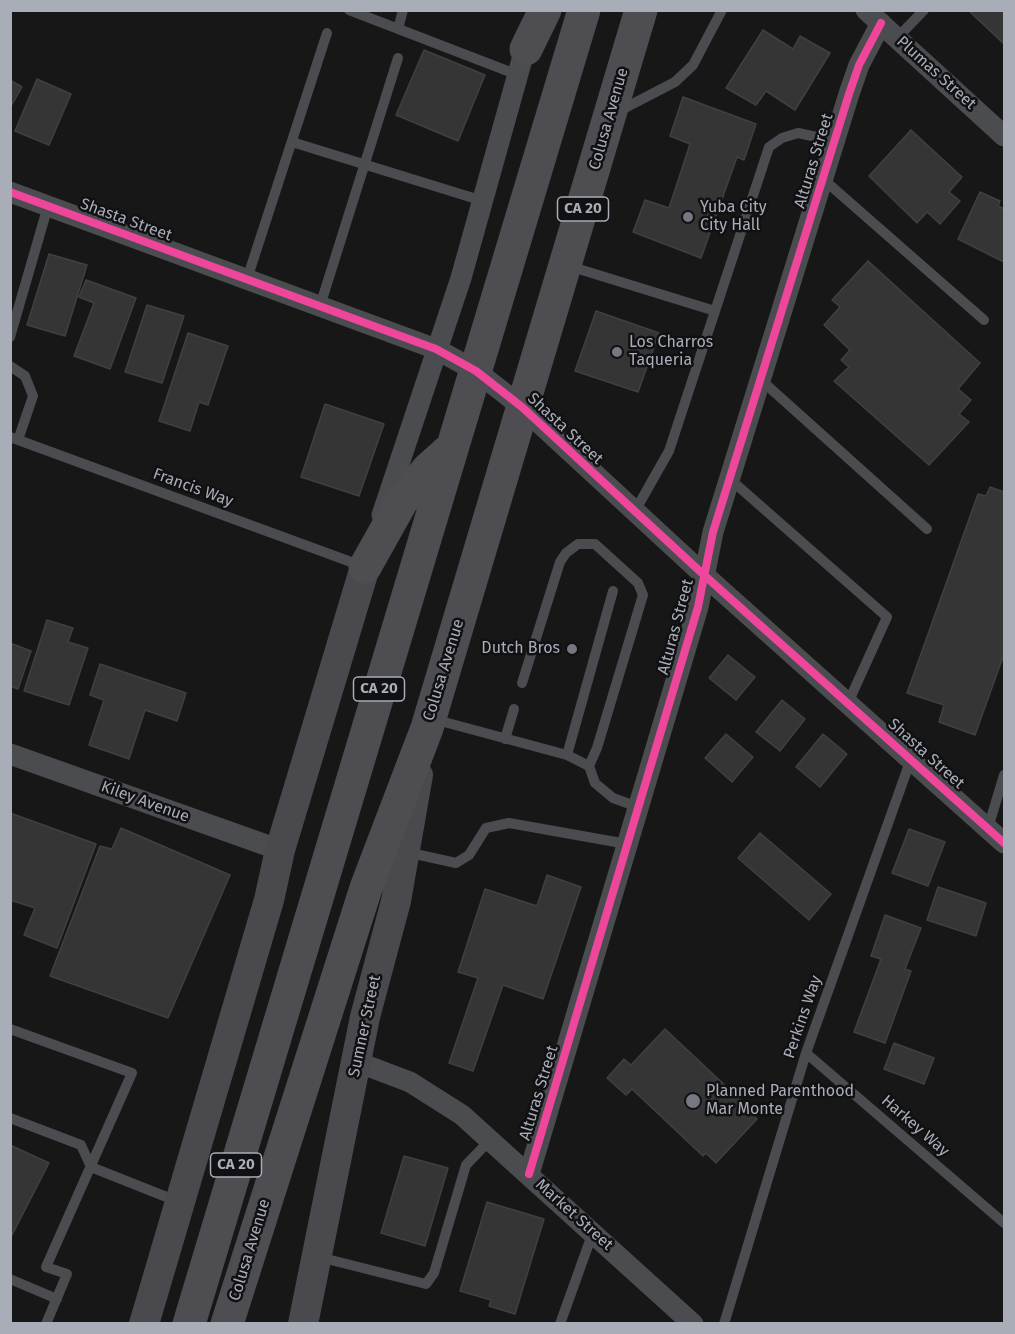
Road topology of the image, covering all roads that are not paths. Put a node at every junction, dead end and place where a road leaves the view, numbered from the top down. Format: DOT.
graph roads {
  1 [pos="349,10"];
  2 [pos="403,10"];
  3 [pos="534,10"];
  4 [pos="545,10"];
  5 [pos="584,10"];
  6 [pos="641,10"];
  7 [pos="722,10"];
  8 [pos="924,10"];
  9 [pos="874,17"];
  10 [pos="398,29"];
  11 [pos="327,33"];
  12 [pos="897,38"];
  13 [pos="398,58"];
  14 [pos="522,62"];
  15 [pos="610,115"];
  16 [pos="1005,136"];
  17 [pos="835,141"];
  18 [pos="292,142"];
  19 [pos="365,164"];
  20 [pos="823,179"];
  21 [pos="10,192"];
  22 [pos="483,201"];
  23 [pos="48,206"];
  24 [pos="566,265"];
  25 [pos="247,279"];
  26 [pos="320,306"];
  27 [pos="716,311"];
  28 [pos="984,320"];
  29 [pos="10,337"];
  30 [pos="436,349"];
  31 [pos="10,366"];
  32 [pos="476,371"];
  33 [pos="761,380"];
  34 [pos="522,407"];
  35 [pos="14,439"];
  36 [pos="452,448"];
  37 [pos="731,480"];
  38 [pos="634,511"];
  39 [pos="927,529"];
  40 [pos="365,567"];
  41 [pos="704,575"];
  42 [pos="613,591"];
  43 [pos="522,684"];
  44 [pos="848,704"];
  45 [pos="514,709"];
  46 [pos="428,723"];
  47 [pos="505,739"];
  48 [pos="10,754"];
  49 [pos="567,755"];
  50 [pos="911,759"];
  51 [pos="589,766"];
  52 [pos="1005,775"];
  53 [pos="638,807"];
  54 [pos="988,828"];
  55 [pos="1005,843"];
  56 [pos="627,844"];
  57 [pos="280,850"];
  58 [pos="405,852"];
  59 [pos="10,1029"];
  60 [pos="806,1053"];
  61 [pos="357,1062"];
  62 [pos="10,1118"];
  63 [pos="490,1140"];
  64 [pos="92,1167"];
  65 [pos="529,1174"];
  66 [pos="180,1202"];
  67 [pos="1005,1223"];
  68 [pos="593,1232"];
  69 [pos="316,1256"];
  70 [pos="10,1280"];
  71 [pos="57,1299"];
  72 [pos="46,1323"];
  73 [pos="144,1323"];
  74 [pos="189,1323"];
  75 [pos="227,1323"];
  76 [pos="303,1323"];
  77 [pos="560,1323"];
  78 [pos="693,1323"];
  79 [pos="724,1323"];
  1 -- 10 [label="lane"];
  2 -- 10 [label="lane"];
  3 -- 14 [label="street"];
  4 -- 14 [label="highway"];
  5 -- 32 [label="highway, CA 20"];
  6 -- 15 [label="highway, Colusa Avenue / CA 20"];
  7 -- 15 [label="lane"];
  8 -- 12 [label="lane"];
  9 -- 12 [label="street, Plumas Street"];
  9 -- 17 [label="street, Alturas Street"];
  10 -- 14 [label="lane"];
  11 -- 18 [label="lane"];
  12 -- 16 [label="street, Plumas Street"];
  13 -- 19 [label="lane"];
  14 -- 22 [label="street"];
  15 -- 24 [label="highway, Colusa Avenue / CA 20"];
  17 -- 20 [label="street, Alturas Street"];
  17 -- 27 [label="lane"];
  18 -- 19 [label="lane"];
  18 -- 25 [label="lane"];
  19 -- 22 [label="lane"];
  19 -- 26 [label="lane"];
  20 -- 28 [label="lane"];
  20 -- 33 [label="street, Alturas Street"];
  21 -- 23 [label="street, Shasta Street"];
  22 -- 30 [label="street"];
  23 -- 25 [label="street, Shasta Street"];
  23 -- 29 [label="lane"];
  24 -- 27 [label="lane"];
  24 -- 34 [label="highway, Colusa Avenue / CA 20"];
  25 -- 26 [label="street, Shasta Street"];
  26 -- 30 [label="street, Shasta Street"];
  27 -- 38 [label="lane"];
  30 -- 32 [label="street, Shasta Street"];
  30 -- 40 [label="street"];
  31 -- 35 [label="lane"];
  32 -- 34 [label="street, Shasta Street"];
  32 -- 36 [label="highway, CA 20"];
  33 -- 37 [label="street, Alturas Street"];
  33 -- 39 [label="lane"];
  34 -- 38 [label="street, Shasta Street"];
  34 -- 46 [label="highway, Colusa Avenue / CA 20"];
  35 -- 40 [label="lane, Francis Way"];
  36 -- 40 [label="highway"];
  36 -- 74 [label="highway, CA 20"];
  37 -- 41 [label="street, Alturas Street"];
  37 -- 44 [label="lane"];
  38 -- 41 [label="street, Shasta Street"];
  40 -- 57 [label="main road"];
  41 -- 44 [label="street, Shasta Street"];
  41 -- 53 [label="street, Alturas Street"];
  42 -- 49 [label="lane"];
  43 -- 51 [label="lane"];
  44 -- 50 [label="street, Shasta Street"];
  45 -- 47 [label="lane"];
  46 -- 47 [label="lane"];
  46 -- 58 [label="main road, Sumner Street"];
  46 -- 75 [label="highway, Colusa Avenue / CA 20"];
  47 -- 49 [label="lane"];
  48 -- 57 [label="street, Kiley Avenue"];
  49 -- 51 [label="lane"];
  50 -- 54 [label="street, Shasta Street"];
  50 -- 60 [label="lane, Perkins Way"];
  51 -- 53 [label="lane"];
  52 -- 54 [label="lane"];
  53 -- 56 [label="street, Alturas Street"];
  54 -- 55 [label="street, Shasta Street"];
  56 -- 58 [label="lane"];
  56 -- 65 [label="street, Alturas Street"];
  57 -- 66 [label="main road"];
  58 -- 61 [label="main road, Sumner Street"];
  59 -- 64 [label="lane"];
  60 -- 67 [label="lane, Harkey Way"];
  60 -- 79 [label="lane, Perkins Way"];
  61 -- 63 [label="street, Market Street"];
  61 -- 69 [label="main road, Sumner Street"];
  62 -- 64 [label="lane"];
  63 -- 65 [label="street, Market Street"];
  63 -- 69 [label="lane"];
  64 -- 66 [label="lane"];
  64 -- 71 [label="lane"];
  65 -- 68 [label="street, Market Street"];
  66 -- 73 [label="main road"];
  68 -- 77 [label="lane"];
  68 -- 78 [label="street, Market Street"];
  69 -- 76 [label="main road, Sumner Street"];
  70 -- 71 [label="lane"];
  71 -- 72 [label="lane"];
}
